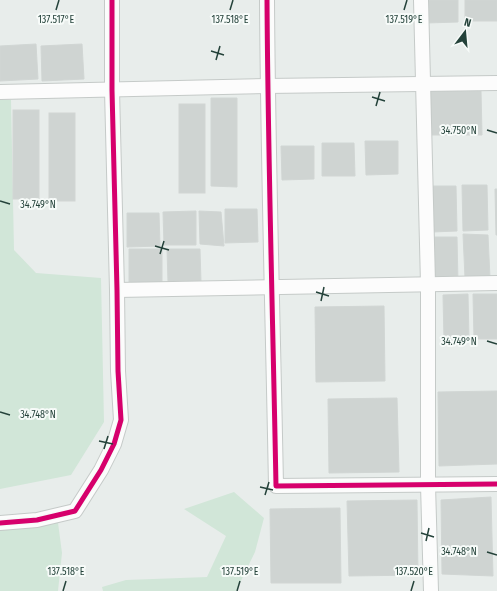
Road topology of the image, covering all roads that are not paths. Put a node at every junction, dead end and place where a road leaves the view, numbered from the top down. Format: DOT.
graph roads {
  1 [pos="112,0"];
  2 [pos="267,0"];
  3 [pos="421,0"];
  4 [pos="497,83"];
  5 [pos="423,84"];
  6 [pos="268,86"];
  7 [pos="112,90"];
  8 [pos="0,92"];
  9 [pos="497,283"];
  10 [pos="428,284"];
  11 [pos="273,287"];
  12 [pos="117,290"];
  13 [pos="497,484"];
  14 [pos="428,485"];
  15 [pos="0,523"];
  16 [pos="431,591"];
  1 -- 7 [label="street"];
  2 -- 6 [label="street"];
  3 -- 5 [label="street"];
  4 -- 5 [label="street"];
  5 -- 6 [label="street"];
  5 -- 10 [label="street"];
  6 -- 7 [label="street"];
  6 -- 11 [label="street"];
  7 -- 8 [label="street"];
  7 -- 12 [label="street"];
  9 -- 10 [label="street"];
  10 -- 11 [label="street"];
  10 -- 14 [label="street"];
  11 -- 12 [label="street"];
  11 -- 14 [label="street"];
  12 -- 15 [label="street"];
  13 -- 14 [label="street"];
  14 -- 16 [label="street"];
}
